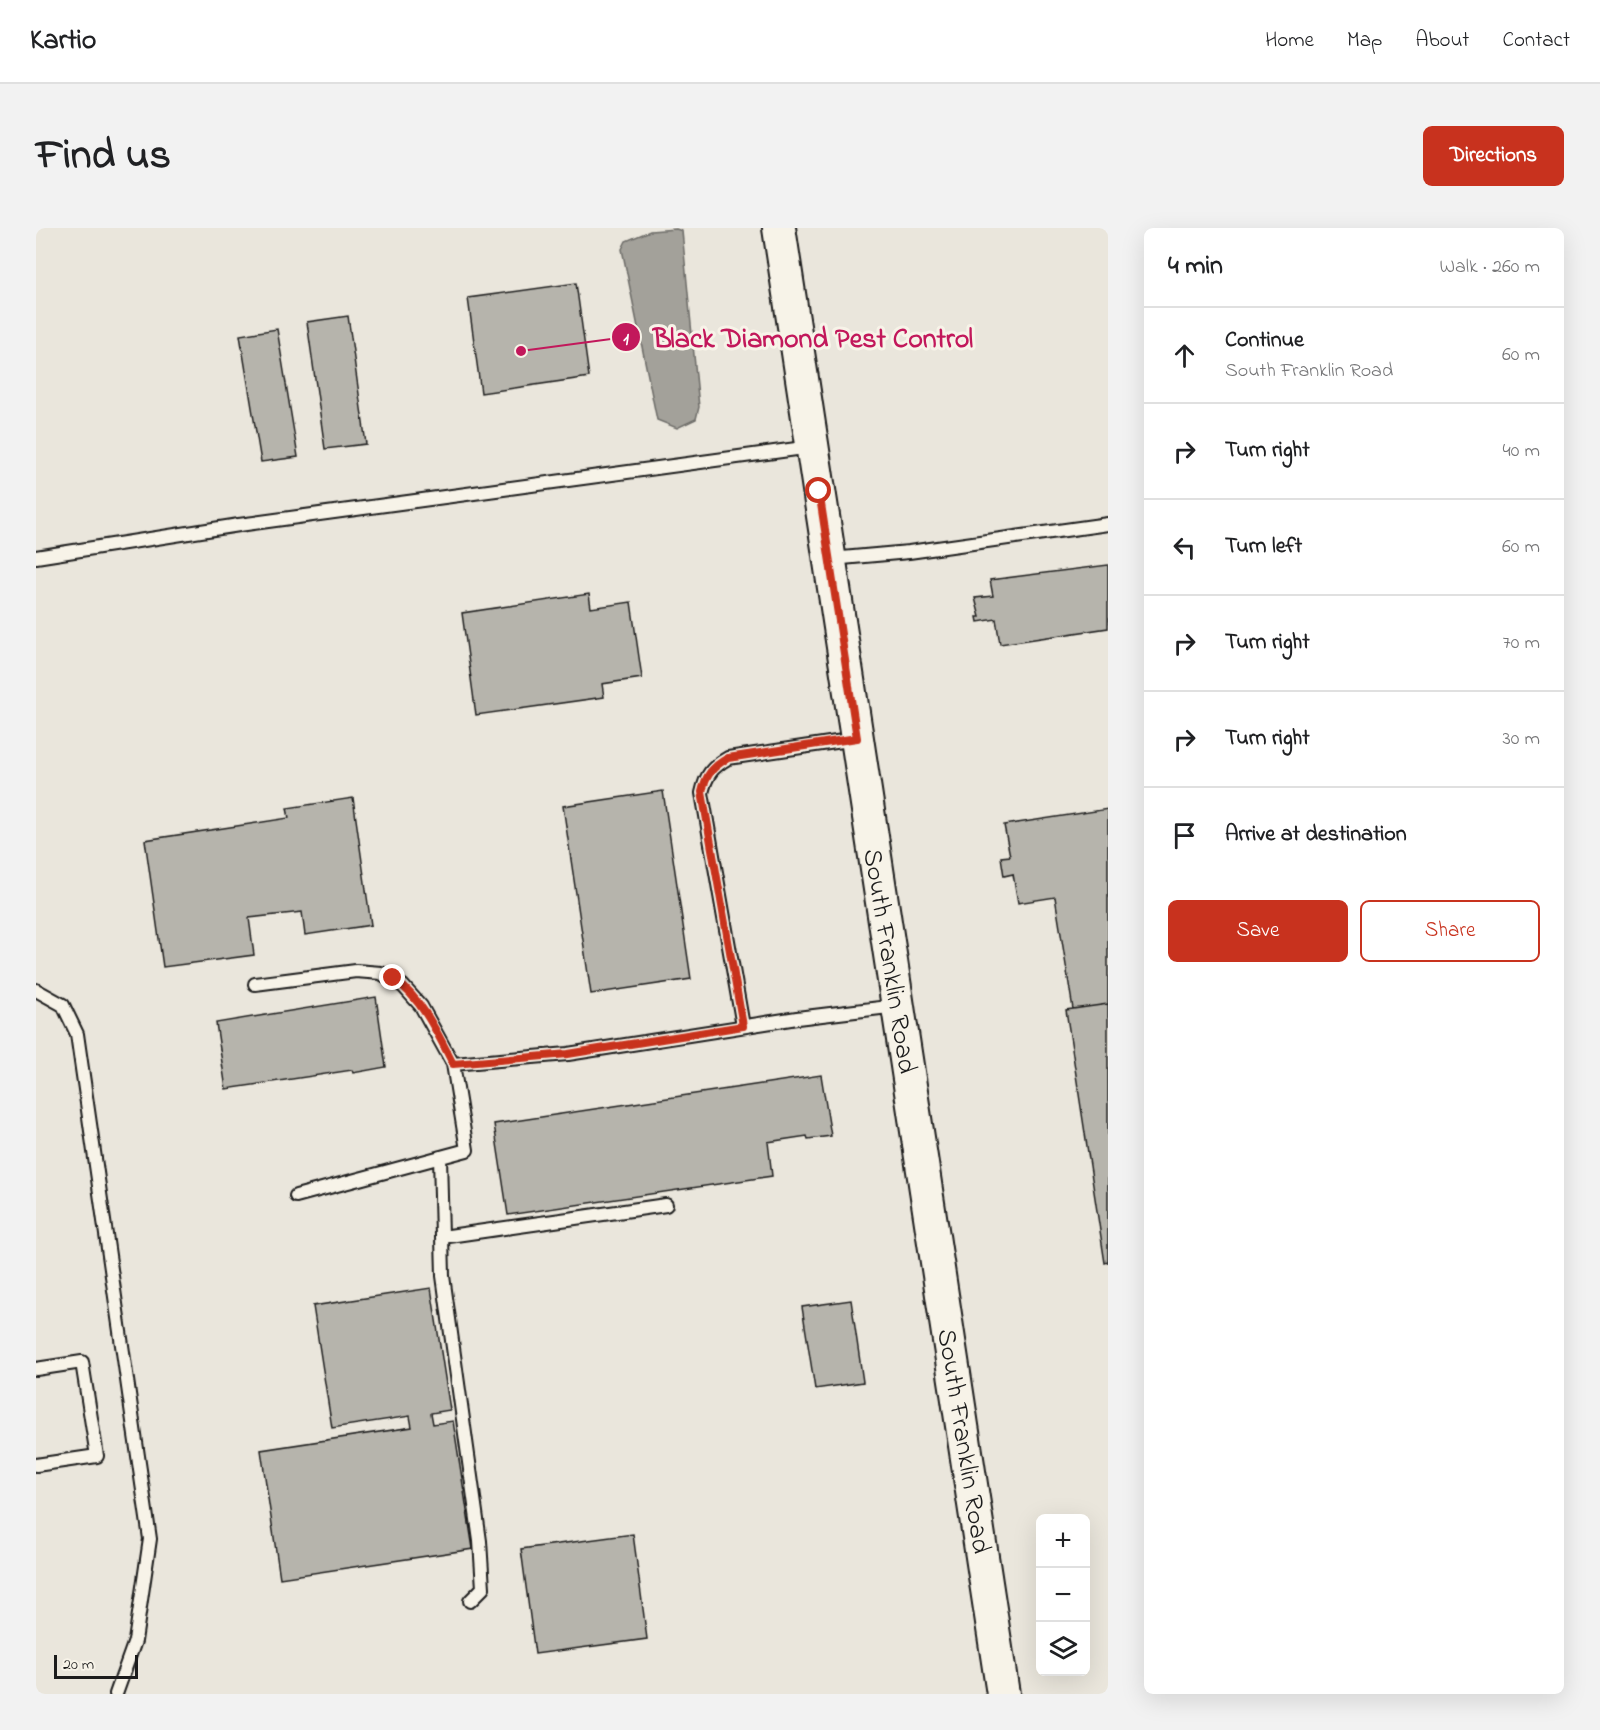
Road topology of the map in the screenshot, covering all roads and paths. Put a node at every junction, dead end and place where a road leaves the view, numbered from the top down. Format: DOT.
graph roads {
  1 [pos="779,228"];
  2 [pos="812,447"];
  3 [pos="1108,524"];
  4 [pos="36,557"];
  5 [pos="830,559"];
  6 [pos="857,738"];
  7 [pos="255,984"];
  8 [pos="36,990"];
  9 [pos="898,1005"];
  10 [pos="743,1026"];
  11 [pos="453,1064"];
  12 [pos="440,1157"];
  13 [pos="296,1196"];
  14 [pos="666,1205"];
  15 [pos="442,1237"];
  16 [pos="36,1369"];
  17 [pos="36,1465"];
  18 [pos="470,1601"];
  19 [pos="116,1694"];
  20 [pos="1004,1694"];
  1 -- 2 [label="main road, South Franklin Road"];
  2 -- 4 [label="lane"];
  2 -- 5 [label="main road, South Franklin Road"];
  3 -- 5 [label="lane"];
  5 -- 6 [label="main road, South Franklin Road"];
  6 -- 9 [label="main road, South Franklin Road"];
  6 -- 10 [label="lane"];
  7 -- 11 [label="lane"];
  8 -- 19 [label="lane"];
  9 -- 10 [label="lane"];
  9 -- 20 [label="main road, South Franklin Road"];
  10 -- 11 [label="lane"];
  11 -- 12 [label="lane"];
  12 -- 13 [label="lane"];
  12 -- 15 [label="lane"];
  14 -- 15 [label="lane"];
  15 -- 18 [label="lane"];
  16 -- 17 [label="lane"];
}
